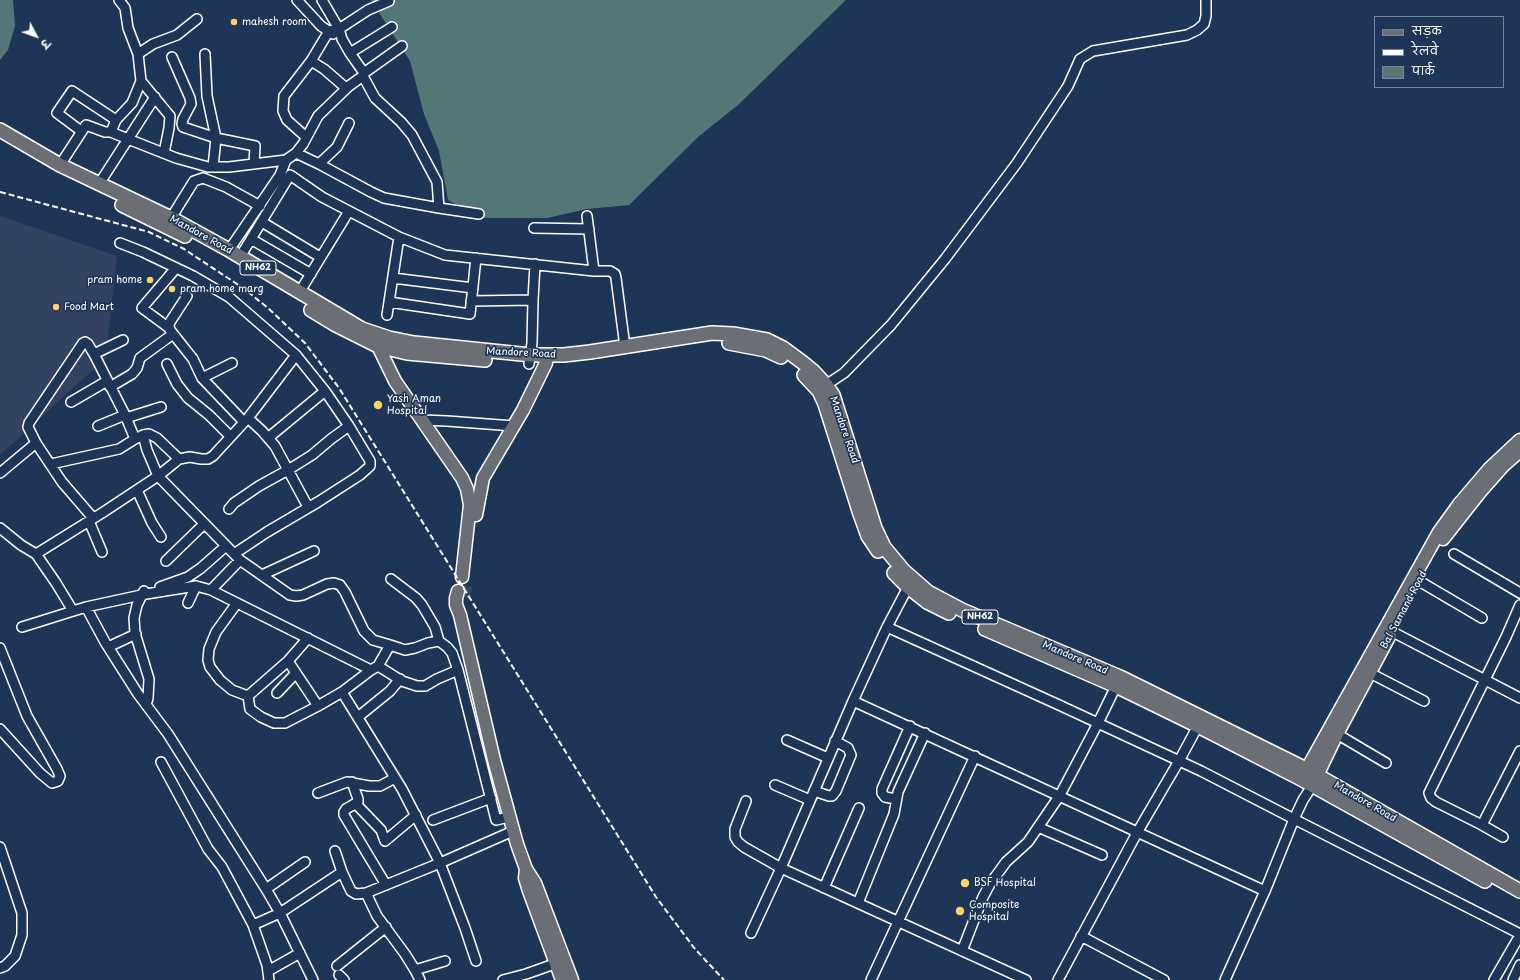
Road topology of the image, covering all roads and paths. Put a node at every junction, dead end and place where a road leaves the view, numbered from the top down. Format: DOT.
graph roads {
  1 [pos="120,0"];
  2 [pos="297,0"];
  3 [pos="322,0"];
  4 [pos="1206,0"];
  5 [pos="389,1"];
  6 [pos="197,19"];
  7 [pos="392,26"];
  8 [pos="339,29"];
  9 [pos="329,31"];
  10 [pos="342,39"];
  11 [pos="402,46"];
  12 [pos="350,53"];
  13 [pos="138,54"];
  14 [pos="205,54"];
  15 [pos="172,57"];
  16 [pos="310,61"];
  17 [pos="363,74"];
  18 [pos="141,81"];
  19 [pos="346,88"];
  20 [pos="155,97"];
  21 [pos="186,114"];
  22 [pos="170,116"];
  23 [pos="116,120"];
  24 [pos="349,123"];
  25 [pos="0,130"];
  26 [pos="81,130"];
  27 [pos="111,132"];
  28 [pos="306,137"];
  29 [pos="216,138"];
  30 [pos="128,139"];
  31 [pos="0,141"];
  32 [pos="164,153"];
  33 [pos="296,153"];
  34 [pos="286,160"];
  35 [pos="254,164"];
  36 [pos="319,164"];
  37 [pos="60,165"];
  38 [pos="213,167"];
  39 [pos="99,184"];
  40 [pos="260,206"];
  41 [pos="439,208"];
  42 [pos="349,211"];
  43 [pos="479,214"];
  44 [pos="587,216"];
  45 [pos="171,218"];
  46 [pos="262,222"];
  47 [pos="534,228"];
  48 [pos="588,230"];
  49 [pos="399,236"];
  50 [pos="251,240"];
  51 [pos="120,243"];
  52 [pos="235,254"];
  53 [pos="320,257"];
  54 [pos="476,258"];
  55 [pos="535,264"];
  56 [pos="176,268"];
  57 [pos="594,271"];
  58 [pos="310,274"];
  59 [pos="393,278"];
  60 [pos="472,288"];
  61 [pos="299,292"];
  62 [pos="187,296"];
  63 [pos="532,300"];
  64 [pos="471,301"];
  65 [pos="389,302"];
  66 [pos="387,315"];
  67 [pos="171,331"];
  68 [pos="123,340"];
  69 [pos="378,346"];
  70 [pos="625,347"];
  71 [pos="94,354"];
  72 [pos="296,355"];
  73 [pos="530,359"];
  74 [pos="547,359"];
  75 [pos="232,363"];
  76 [pos="167,364"];
  77 [pos="202,378"];
  78 [pos="109,384"];
  79 [pos="826,385"];
  80 [pos="325,391"];
  81 [pos="71,402"];
  82 [pos="161,407"];
  83 [pos="126,416"];
  84 [pos="246,420"];
  85 [pos="422,420"];
  86 [pos="98,426"];
  87 [pos="349,426"];
  88 [pos="514,426"];
  89 [pos="230,436"];
  90 [pos="139,437"];
  91 [pos="268,438"];
  92 [pos="1520,440"];
  93 [pos="36,443"];
  94 [pos="1520,451"];
  95 [pos="179,459"];
  96 [pos="51,464"];
  97 [pos="288,470"];
  98 [pos="0,474"];
  99 [pos="158,476"];
  100 [pos="137,490"];
  101 [pos="308,507"];
  102 [pos="229,509"];
  103 [pos="91,520"];
  104 [pos="204,524"];
  105 [pos="0,528"];
  106 [pos="161,537"];
  107 [pos="226,546"];
  108 [pos="314,551"];
  109 [pos="102,552"];
  110 [pos="36,554"];
  111 [pos="1454,554"];
  112 [pos="237,557"];
  113 [pos="166,561"];
  114 [pos="262,575"];
  115 [pos="391,579"];
  116 [pos="1419,581"];
  117 [pos="196,586"];
  118 [pos="908,587"];
  119 [pos="463,588"];
  120 [pos="211,590"];
  121 [pos="1520,593"];
  122 [pos="142,594"];
  123 [pos="188,603"];
  124 [pos="237,603"];
  125 [pos="1520,605"];
  126 [pos="86,607"];
  127 [pos="73,611"];
  128 [pos="1482,618"];
  129 [pos="22,627"];
  130 [pos="887,627"];
  131 [pos="1388,630"];
  132 [pos="136,634"];
  133 [pos="308,638"];
  134 [pos="439,641"];
  135 [pos="390,645"];
  136 [pos="108,647"];
  137 [pos="0,648"];
  138 [pos="288,661"];
  139 [pos="375,668"];
  140 [pos="458,670"];
  141 [pos="296,673"];
  142 [pos="1370,673"];
  143 [pos="400,679"];
  144 [pos="1485,680"];
  145 [pos="1118,681"];
  146 [pos="342,692"];
  147 [pos="277,693"];
  148 [pos="248,696"];
  149 [pos="1520,698"];
  150 [pos="853,701"];
  151 [pos="1424,702"];
  152 [pos="146,705"];
  153 [pos="318,706"];
  154 [pos="358,717"];
  155 [pos="1200,722"];
  156 [pos="1098,723"];
  157 [pos="910,726"];
  158 [pos="0,729"];
  159 [pos="925,733"];
  160 [pos="1337,734"];
  161 [pos="787,740"];
  162 [pos="835,741"];
  163 [pos="1520,751"];
  164 [pos="975,756"];
  165 [pos="828,758"];
  166 [pos="1179,761"];
  167 [pos="161,762"];
  168 [pos="1386,763"];
  169 [pos="1309,777"];
  170 [pos="395,778"];
  171 [pos="352,782"];
  172 [pos="775,786"];
  173 [pos="814,790"];
  174 [pos="318,793"];
  175 [pos="1060,795"];
  176 [pos="491,798"];
  177 [pos="896,799"];
  178 [pos="810,800"];
  179 [pos="1303,800"];
  180 [pos="746,801"];
  181 [pos="356,804"];
  182 [pos="858,808"];
  183 [pos="416,815"];
  184 [pos="509,817"];
  185 [pos="1294,819"];
  186 [pos="433,820"];
  187 [pos="1482,825"];
  188 [pos="1038,827"];
  189 [pos="513,831"];
  190 [pos="1138,831"];
  191 [pos="1504,837"];
  192 [pos="0,847"];
  193 [pos="335,851"];
  194 [pos="1102,855"];
  195 [pos="305,862"];
  196 [pos="440,863"];
  197 [pos="780,868"];
  198 [pos="342,872"];
  199 [pos="386,885"];
  200 [pos="824,888"];
  201 [pos="266,889"];
  202 [pos="1265,891"];
  203 [pos="1520,891"];
  204 [pos="366,893"];
  205 [pos="1520,900"];
  206 [pos="858,903"];
  207 [pos="280,912"];
  208 [pos="898,922"];
  209 [pos="253,925"];
  210 [pos="386,927"];
  211 [pos="751,933"];
  212 [pos="1520,934"];
  213 [pos="1081,936"];
  214 [pos="962,951"];
  215 [pos="300,953"];
  216 [pos="445,961"];
  217 [pos="476,961"];
  218 [pos="560,962"];
  219 [pos="1520,965"];
  220 [pos="0,968"];
  221 [pos="415,970"];
  222 [pos="340,973"];
  223 [pos="269,975"];
  224 [pos="527,977"];
  225 [pos="313,980"];
  226 [pos="420,980"];
  227 [pos="503,980"];
  228 [pos="562,980"];
  229 [pos="572,980"];
  230 [pos="871,980"];
  231 [pos="1026,980"];
  232 [pos="1058,980"];
  233 [pos="1164,980"];
  234 [pos="1225,980"];
  235 [pos="1494,980"];
  236 [pos="1513,980"];
  1 -- 13 [label="street"];
  2 -- 9 [label="street"];
  3 -- 8 [label="street"];
  4 -- 79 [label="street"];
  5 -- 8 [label="street"];
  6 -- 13 [label="street"];
  7 -- 12 [label="street"];
  8 -- 9 [label="street"];
  8 -- 10 [label="street"];
  9 -- 10 [label="street"];
  9 -- 16 [label="street"];
  10 -- 12 [label="street"];
  11 -- 17 [label="street"];
  12 -- 17 [label="street"];
  13 -- 18 [label="street"];
  14 -- 29 [label="street"];
  15 -- 21 [label="street"];
  16 -- 19 [label="street"];
  16 -- 28 [label="street"];
  17 -- 19 [label="street"];
  17 -- 41 [label="street"];
  18 -- 20 [label="street"];
  18 -- 23 [label="street"];
  19 -- 28 [label="street"];
  20 -- 22 [label="street"];
  20 -- 30 [label="street"];
  21 -- 22 [label="street"];
  21 -- 29 [label="street"];
  22 -- 32 [label="street"];
  23 -- 26 [label="street"];
  23 -- 27 [label="street"];
  24 -- 36 [label="street"];
  25 -- 37 [label="highway, Mandore Road / NH62"];
  26 -- 27 [label="street"];
  26 -- 37 [label="street"];
  27 -- 30 [label="street"];
  28 -- 33 [label="street"];
  29 -- 35 [label="street"];
  29 -- 38 [label="street"];
  30 -- 32 [label="street"];
  30 -- 39 [label="street"];
  31 -- 69 [label="highway, Mandore Road / NH62"];
  32 -- 38 [label="street"];
  33 -- 34 [label="street"];
  33 -- 36 [label="street"];
  34 -- 35 [label="street"];
  34 -- 40 [label="street"];
  35 -- 38 [label="street"];
  36 -- 41 [label="street"];
  37 -- 39 [label="highway, Mandore Road / NH62"];
  39 -- 45 [label="highway, Mandore Road / NH62"];
  40 -- 45 [label="street"];
  40 -- 52 [label="street"];
  41 -- 43 [label="street"];
  42 -- 46 [label="street"];
  42 -- 49 [label="street"];
  42 -- 53 [label="street"];
  44 -- 48 [label="street"];
  45 -- 52 [label="highway, Mandore Road / NH62"];
  46 -- 50 [label="street"];
  46 -- 53 [label="street"];
  47 -- 48 [label="street"];
  48 -- 57 [label="street"];
  49 -- 54 [label="street"];
  49 -- 59 [label="street"];
  50 -- 52 [label="street"];
  50 -- 58 [label="street"];
  51 -- 56 [label="street"];
  52 -- 61 [label="highway, Mandore Road / NH62"];
  53 -- 58 [label="street"];
  54 -- 55 [label="street"];
  54 -- 60 [label="street"];
  55 -- 57 [label="street"];
  55 -- 63 [label="street"];
  56 -- 67 [label="street"];
  56 -- 72 [label="street"];
  57 -- 70 [label="street"];
  58 -- 61 [label="street"];
  59 -- 60 [label="street"];
  59 -- 65 [label="street"];
  60 -- 64 [label="street"];
  61 -- 73 [label="highway, Mandore Road / NH62"];
  62 -- 67 [label="street"];
  63 -- 64 [label="street"];
  63 -- 73 [label="street"];
  64 -- 65 [label="street"];
  65 -- 66 [label="street"];
  67 -- 77 [label="street"];
  67 -- 78 [label="street"];
  68 -- 71 [label="street"];
  69 -- 73 [label="highway, Mandore Road / NH62"];
  69 -- 85 [label="main road"];
  70 -- 74 [label="highway, Mandore Road / NH62"];
  70 -- 79 [label="highway, Mandore Road / NH62"];
  71 -- 78 [label="street"];
  71 -- 93 [label="street"];
  72 -- 80 [label="street"];
  72 -- 84 [label="street"];
  73 -- 74 [label="highway, Mandore Road / NH62"];
  74 -- 88 [label="main road"];
  74 -- 118 [label="highway, Mandore Road / NH62"];
  75 -- 77 [label="street"];
  76 -- 89 [label="street"];
  77 -- 84 [label="street"];
  78 -- 81 [label="street"];
  78 -- 83 [label="street"];
  79 -- 145 [label="highway, Mandore Road / NH62"];
  80 -- 87 [label="street"];
  80 -- 91 [label="street"];
  82 -- 83 [label="street"];
  83 -- 86 [label="street"];
  83 -- 90 [label="street"];
  84 -- 89 [label="street"];
  84 -- 91 [label="street"];
  85 -- 88 [label="street"];
  85 -- 119 [label="main road"];
  87 -- 97 [label="street"];
  87 -- 101 [label="street"];
  88 -- 119 [label="main road"];
  89 -- 95 [label="street"];
  90 -- 95 [label="street"];
  90 -- 96 [label="street"];
  90 -- 99 [label="street"];
  91 -- 97 [label="street"];
  92 -- 131 [label="main road, Bal Samand Road"];
  93 -- 96 [label="street"];
  93 -- 98 [label="street"];
  94 -- 116 [label="main road, Bal Samand Road"];
  95 -- 99 [label="street"];
  96 -- 103 [label="street"];
  97 -- 101 [label="street"];
  97 -- 102 [label="street"];
  99 -- 100 [label="street"];
  99 -- 104 [label="street"];
  100 -- 103 [label="street"];
  100 -- 106 [label="street"];
  101 -- 112 [label="street"];
  103 -- 109 [label="street"];
  103 -- 110 [label="street"];
  104 -- 107 [label="street"];
  104 -- 113 [label="street"];
  105 -- 110 [label="street"];
  107 -- 112 [label="street"];
  107 -- 122 [label="street"];
  108 -- 114 [label="street"];
  110 -- 127 [label="street"];
  111 -- 121 [label="street"];
  112 -- 114 [label="street"];
  112 -- 120 [label="street"];
  114 -- 135 [label="street"];
  115 -- 134 [label="street"];
  116 -- 128 [label="street"];
  116 -- 131 [label="main road, Bal Samand Road"];
  117 -- 120 [label="street"];
  117 -- 122 [label="street"];
  117 -- 123 [label="street"];
  118 -- 130 [label="street"];
  118 -- 145 [label="highway, Mandore Road / NH62"];
  119 -- 184 [label="main road"];
  120 -- 124 [label="street"];
  122 -- 126 [label="street"];
  122 -- 132 [label="street"];
  124 -- 133 [label="street"];
  124 -- 148 [label="street"];
  125 -- 144 [label="street"];
  126 -- 127 [label="street"];
  126 -- 136 [label="street"];
  127 -- 129 [label="street"];
  130 -- 150 [label="street"];
  130 -- 156 [label="street"];
  131 -- 142 [label="main road, Bal Samand Road"];
  131 -- 144 [label="street"];
  131 -- 169 [label="main road, Bal Samand Road"];
  132 -- 136 [label="street"];
  132 -- 152 [label="street"];
  133 -- 138 [label="street"];
  133 -- 139 [label="street"];
  134 -- 135 [label="street"];
  134 -- 140 [label="street"];
  135 -- 139 [label="street"];
  136 -- 152 [label="street"];
  137 -- 158 [label="street"];
  138 -- 141 [label="street"];
  138 -- 148 [label="street"];
  139 -- 143 [label="street"];
  139 -- 146 [label="street"];
  140 -- 143 [label="street"];
  140 -- 176 [label="street"];
  141 -- 147 [label="street"];
  141 -- 153 [label="street"];
  142 -- 151 [label="street"];
  142 -- 160 [label="main road, Bal Samand Road"];
  143 -- 154 [label="street"];
  144 -- 149 [label="street"];
  144 -- 187 [label="street"];
  145 -- 155 [label="highway, Mandore Road / NH62"];
  145 -- 156 [label="street"];
  146 -- 153 [label="street"];
  146 -- 154 [label="street"];
  148 -- 153 [label="street"];
  150 -- 157 [label="street"];
  150 -- 162 [label="street"];
  152 -- 201 [label="street"];
  154 -- 170 [label="street"];
  155 -- 166 [label="street"];
  155 -- 169 [label="highway, Mandore Road / NH62"];
  156 -- 166 [label="street"];
  156 -- 175 [label="street"];
  157 -- 159 [label="street"];
  157 -- 177 [label="street"];
  159 -- 164 [label="street"];
  159 -- 177 [label="street"];
  160 -- 168 [label="street"];
  160 -- 169 [label="main road, Bal Samand Road"];
  161 -- 165 [label="street"];
  162 -- 165 [label="street"];
  162 -- 173 [label="street"];
  163 -- 187 [label="street"];
  164 -- 175 [label="street"];
  164 -- 208 [label="street"];
  165 -- 173 [label="street"];
  166 -- 185 [label="street"];
  166 -- 190 [label="street"];
  167 -- 209 [label="street"];
  169 -- 179 [label="street"];
  169 -- 179 [label="street"];
  169 -- 203 [label="highway, Mandore Road / NH62"];
  169 -- 205 [label="highway, Mandore Road / NH62"];
  170 -- 171 [label="street"];
  170 -- 183 [label="street"];
  171 -- 174 [label="street"];
  171 -- 181 [label="street"];
  172 -- 178 [label="street"];
  173 -- 178 [label="street"];
  175 -- 188 [label="street"];
  175 -- 190 [label="street"];
  176 -- 184 [label="street"];
  176 -- 186 [label="street"];
  177 -- 206 [label="street"];
  178 -- 197 [label="street"];
  179 -- 185 [label="street"];
  180 -- 197 [label="street"];
  181 -- 183 [label="street"];
  181 -- 199 [label="street"];
  182 -- 200 [label="street"];
  183 -- 196 [label="street"];
  184 -- 189 [label="main road"];
  185 -- 202 [label="street"];
  185 -- 212 [label="street"];
  187 -- 191 [label="street"];
  188 -- 194 [label="street"];
  188 -- 214 [label="street"];
  189 -- 196 [label="street"];
  189 -- 218 [label="main road"];
  190 -- 202 [label="street"];
  190 -- 213 [label="street"];
  192 -- 220 [label="street"];
  193 -- 198 [label="street"];
  195 -- 201 [label="street"];
  196 -- 199 [label="street"];
  196 -- 217 [label="street"];
  197 -- 200 [label="street"];
  197 -- 211 [label="street"];
  198 -- 204 [label="street"];
  198 -- 207 [label="street"];
  199 -- 204 [label="street"];
  200 -- 206 [label="street"];
  201 -- 207 [label="street"];
  202 -- 234 [label="street"];
  204 -- 210 [label="street"];
  206 -- 208 [label="street"];
  207 -- 209 [label="street"];
  207 -- 215 [label="street"];
  208 -- 214 [label="street"];
  208 -- 230 [label="street"];
  209 -- 223 [label="street"];
  210 -- 221 [label="street"];
  210 -- 222 [label="street"];
  212 -- 235 [label="street"];
  213 -- 232 [label="street"];
  213 -- 233 [label="street"];
  214 -- 231 [label="street"];
  215 -- 223 [label="street"];
  215 -- 225 [label="street"];
  216 -- 221 [label="street"];
  218 -- 224 [label="street"];
  218 -- 228 [label="main road"];
  218 -- 229 [label="main road"];
  219 -- 236 [label="street"];
  221 -- 226 [label="street"];
  224 -- 227 [label="street"];
}
